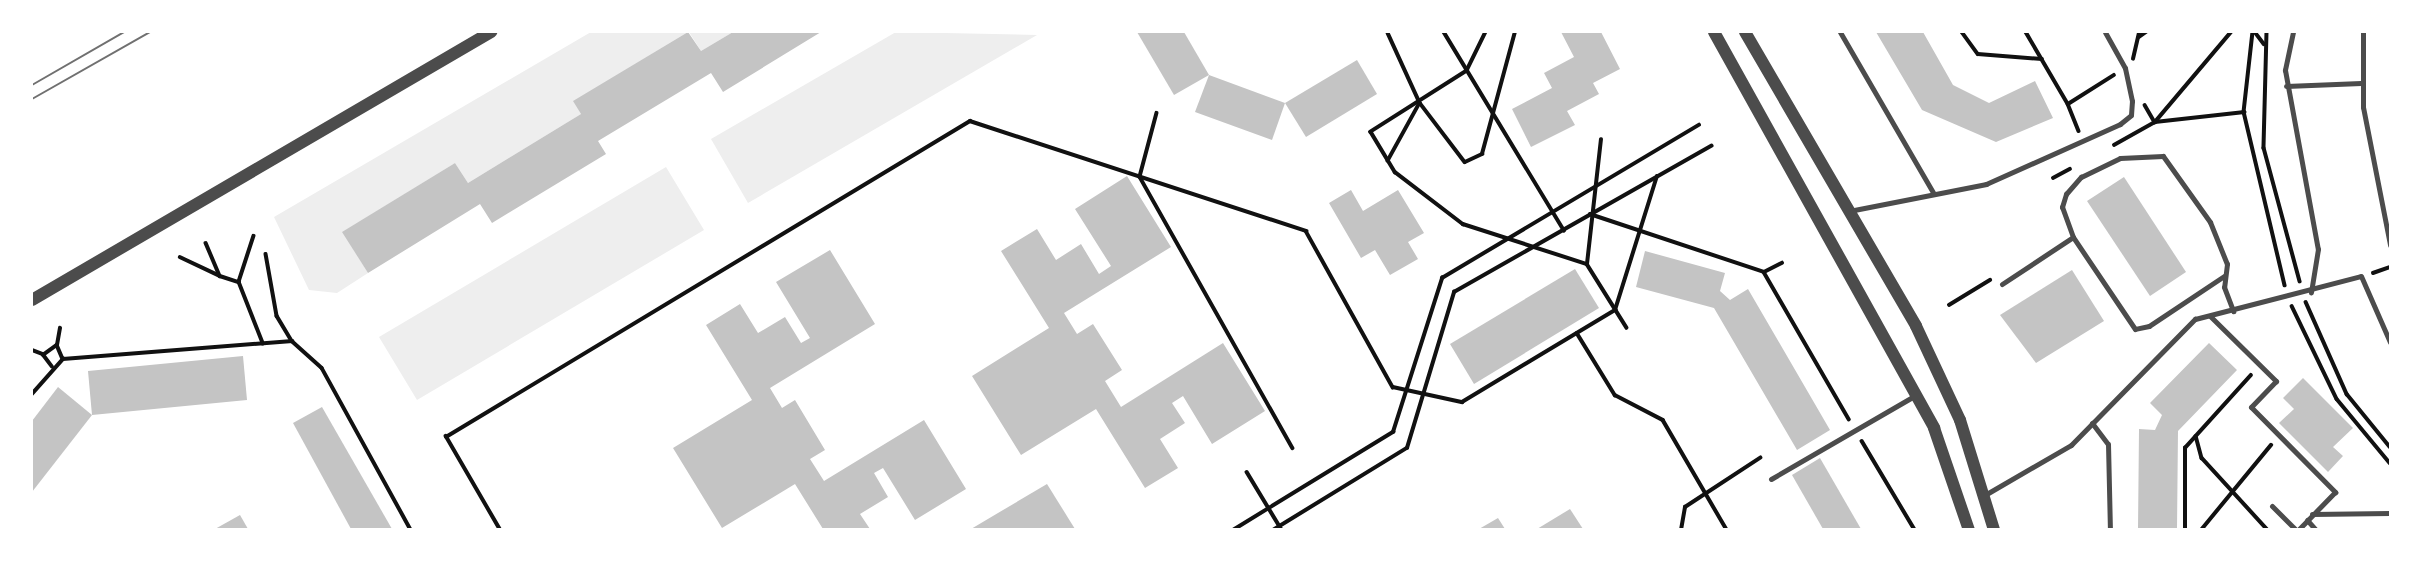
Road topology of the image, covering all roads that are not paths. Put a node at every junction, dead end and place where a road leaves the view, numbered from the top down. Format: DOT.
graph roads {
  1 [pos="491,32"];
  2 [pos="1714,32"];
  3 [pos="1745,32"];
  4 [pos="1840,32"];
  5 [pos="2105,32"];
  6 [pos="2293,32"];
  7 [pos="2363,32"];
  8 [pos="2361,83"];
  9 [pos="2286,86"];
  10 [pos="1934,194"];
  11 [pos="1849,211"];
  12 [pos="2073,237"];
  13 [pos="2390,245"];
  14 [pos="2224,276"];
  15 [pos="2002,284"];
  16 [pos="2311,292"];
  17 [pos="32,300"];
  18 [pos="2233,312"];
  19 [pos="2210,316"];
  20 [pos="2390,342"];
  21 [pos="1917,395"];
  22 [pos="2092,424"];
  23 [pos="1772,480"];
  24 [pos="1983,496"];
  25 [pos="2272,506"];
  26 [pos="2390,513"];
  27 [pos="2312,514"];
  28 [pos="2307,520"];
  29 [pos="1969,530"];
  30 [pos="1994,530"];
  31 [pos="2110,530"];
  32 [pos="2297,530"];
  33 [pos="2316,530"];
  1 -- 17 [label="street"];
  2 -- 21 [label="street"];
  3 -- 11 [label="street"];
  4 -- 10 [label="lane"];
  5 -- 10 [label="lane"];
  6 -- 9 [label="lane"];
  7 -- 8 [label="lane"];
  8 -- 9 [label="lane"];
  8 -- 13 [label="lane"];
  9 -- 16 [label="lane"];
  10 -- 11 [label="lane"];
  11 -- 24 [label="street"];
  12 -- 14 [label="lane"];
  12 -- 14 [label="lane"];
  12 -- 15 [label="lane"];
  14 -- 18 [label="lane"];
  16 -- 18 [label="lane"];
  16 -- 20 [label="lane"];
  18 -- 19 [label="lane"];
  19 -- 22 [label="lane"];
  19 -- 27 [label="lane"];
  21 -- 23 [label="lane"];
  21 -- 29 [label="street"];
  22 -- 24 [label="lane"];
  22 -- 31 [label="lane"];
  24 -- 30 [label="street"];
  25 -- 32 [label="lane"];
  26 -- 27 [label="lane"];
  27 -- 28 [label="lane"];
  28 -- 32 [label="lane"];
  28 -- 33 [label="lane"];
}
